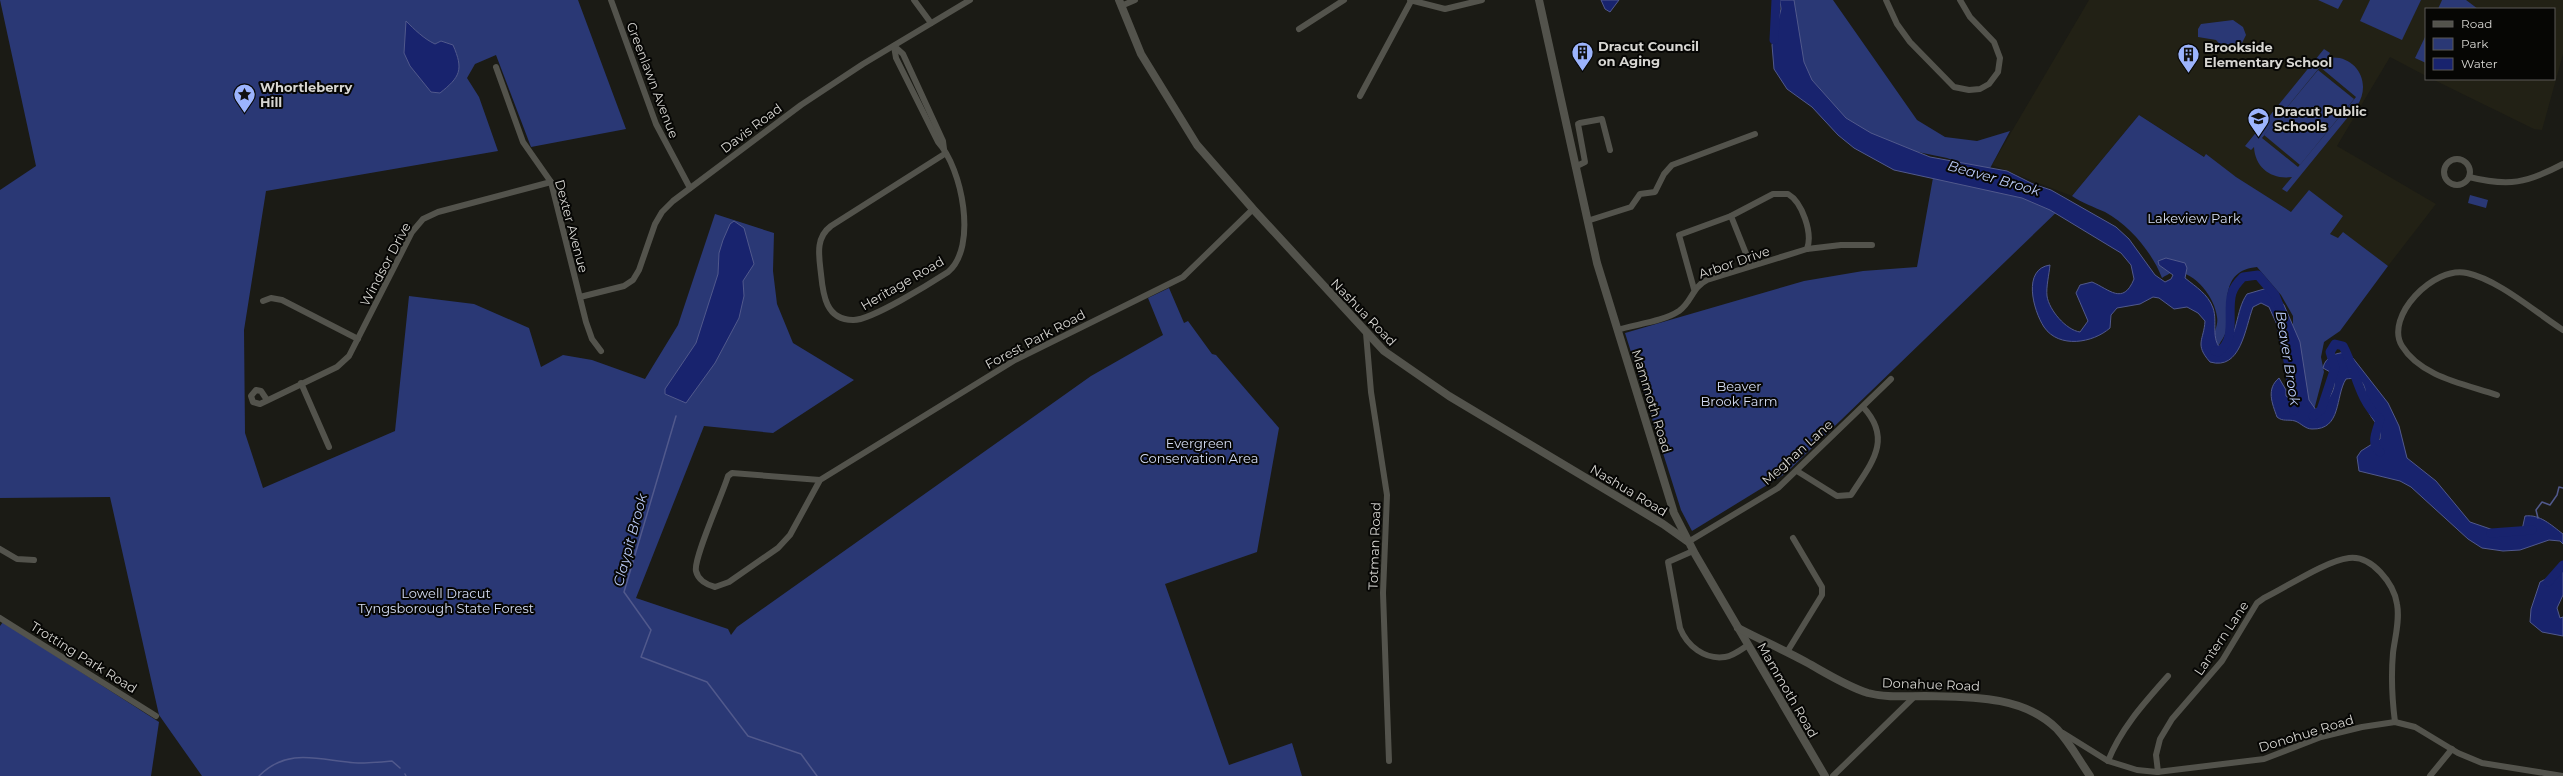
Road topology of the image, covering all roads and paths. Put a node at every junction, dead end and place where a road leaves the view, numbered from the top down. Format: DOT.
graph roads {
  1 [pos="611,0"];
  2 [pos="914,0"];
  3 [pos="970,0"];
  4 [pos="1135,0"];
  5 [pos="1344,0"];
  6 [pos="1410,0"];
  7 [pos="1482,0"];
  8 [pos="1539,0"];
  9 [pos="1886,0"];
  10 [pos="1960,0"];
  11 [pos="1120,3"];
  12 [pos="931,23"];
  13 [pos="1299,29"];
  14 [pos="894,46"];
  15 [pos="496,67"];
  16 [pos="1360,96"];
  17 [pos="1755,134"];
  18 [pos="1610,150"];
  19 [pos="945,151"];
  20 [pos="2563,164"];
  21 [pos="1576,167"];
  22 [pos="2469,176"];
  23 [pos="551,182"];
  24 [pos="690,188"];
  25 [pos="1252,209"];
  26 [pos="1731,216"];
  27 [pos="1587,221"];
  28 [pos="1872,245"];
  29 [pos="1807,249"];
  30 [pos="1751,266"];
  31 [pos="1694,289"];
  32 [pos="580,297"];
  33 [pos="263,301"];
  34 [pos="1617,330"];
  35 [pos="2563,330"];
  36 [pos="1366,334"];
  37 [pos="358,339"];
  38 [pos="601,351"];
  39 [pos="1891,379"];
  40 [pos="301,384"];
  41 [pos="2497,395"];
  42 [pos="267,400"];
  43 [pos="1863,407"];
  44 [pos="329,447"];
  45 [pos="1798,471"];
  46 [pos="820,480"];
  47 [pos="1793,538"];
  48 [pos="1688,542"];
  49 [pos="0,549"];
  50 [pos="1693,551"];
  51 [pos="34,560"];
  52 [pos="0,618"];
  53 [pos="1738,628"];
  54 [pos="1762,641"];
  55 [pos="1748,645"];
  56 [pos="1787,652"];
  57 [pos="1756,658"];
  58 [pos="2168,676"];
  59 [pos="1915,696"];
  60 [pos="156,716"];
  61 [pos="2396,722"];
  62 [pos="2056,728"];
  63 [pos="2452,749"];
  64 [pos="1389,761"];
  65 [pos="2108,761"];
  66 [pos="2158,772"];
  67 [pos="1825,776"];
  68 [pos="1833,776"];
  69 [pos="2090,776"];
  70 [pos="2430,776"];
  71 [pos="2560,776"];
  1 -- 24 [label="street, Greenlawn Avenue"];
  2 -- 12 [label="street"];
  3 -- 12 [label="street, Davis Road"];
  4 -- 11 [label="street"];
  5 -- 13 [label="street"];
  6 -- 7 [label="street"];
  6 -- 16 [label="street"];
  8 -- 21 [label="main road, Mammoth Road"];
  9 -- 10 [label="street"];
  11 -- 25 [label="main road, Nashua Road"];
  12 -- 14 [label="street, Davis Road"];
  14 -- 19 [label="street, Heritage Road"];
  14 -- 24 [label="street, Davis Road"];
  15 -- 23 [label="street, Dexter Avenue"];
  17 -- 27 [label="street"];
  18 -- 21 [label="street"];
  19 -- 19 [label="street, Heritage Road"];
  20 -- 22 [label="street"];
  21 -- 27 [label="main road, Mammoth Road"];
  22 -- 22 [label="street"];
  23 -- 32 [label="street, Dexter Avenue"];
  23 -- 37 [label="street, Windsor Drive"];
  24 -- 32 [label="street, Davis Road"];
  25 -- 36 [label="main road, Nashua Road"];
  25 -- 46 [label="street, Forest Park Road"];
  26 -- 29 [label="street"];
  26 -- 30 [label="street"];
  26 -- 31 [label="street"];
  27 -- 34 [label="main road, Mammoth Road"];
  28 -- 29 [label="street, Arbor Drive"];
  29 -- 30 [label="street, Arbor Drive"];
  30 -- 31 [label="street, Arbor Drive"];
  31 -- 34 [label="street, Arbor Drive"];
  32 -- 38 [label="street, Dexter Avenue"];
  33 -- 37 [label="street"];
  34 -- 48 [label="main road, Mammoth Road"];
  35 -- 41 [label="street"];
  36 -- 48 [label="main road, Nashua Road"];
  36 -- 64 [label="street, Totman Road"];
  37 -- 40 [label="street, Windsor Drive"];
  39 -- 43 [label="street, Meghan Lane"];
  40 -- 42 [label="street, Windsor Drive"];
  40 -- 44 [label="street"];
  43 -- 45 [label="street, Meghan Lane"];
  43 -- 45 [label="street"];
  45 -- 48 [label="street, Meghan Lane"];
  46 -- 46 [label="street"];
  47 -- 56 [label="street"];
  48 -- 50 [label="main road, Mammoth Road"];
  49 -- 51 [label="street"];
  50 -- 53 [label="main road, Mammoth Road"];
  50 -- 55 [label="street"];
  52 -- 60 [label="street, Trotting Park Road"];
  53 -- 54 [label="main road, Donahue Road"];
  53 -- 55 [label="main road, Mammoth Road"];
  54 -- 56 [label="main road, Donahue Road"];
  54 -- 57 [label="main road"];
  55 -- 57 [label="main road, Mammoth Road"];
  56 -- 59 [label="main road, Donahue Road"];
  57 -- 67 [label="main road, Mammoth Road"];
  58 -- 65 [label="street"];
  59 -- 62 [label="main road, Donahue Road"];
  59 -- 68 [label="street"];
  61 -- 63 [label="street, Donohue Road"];
  61 -- 66 [label="street, Donohue Road"];
  61 -- 66 [label="street, Lantern Lane"];
  62 -- 65 [label="street, Donohue Road"];
  62 -- 69 [label="main road, Donahue Road"];
  63 -- 70 [label="street"];
  63 -- 71 [label="street, Donohue Road"];
  65 -- 66 [label="street, Donohue Road"];
}
